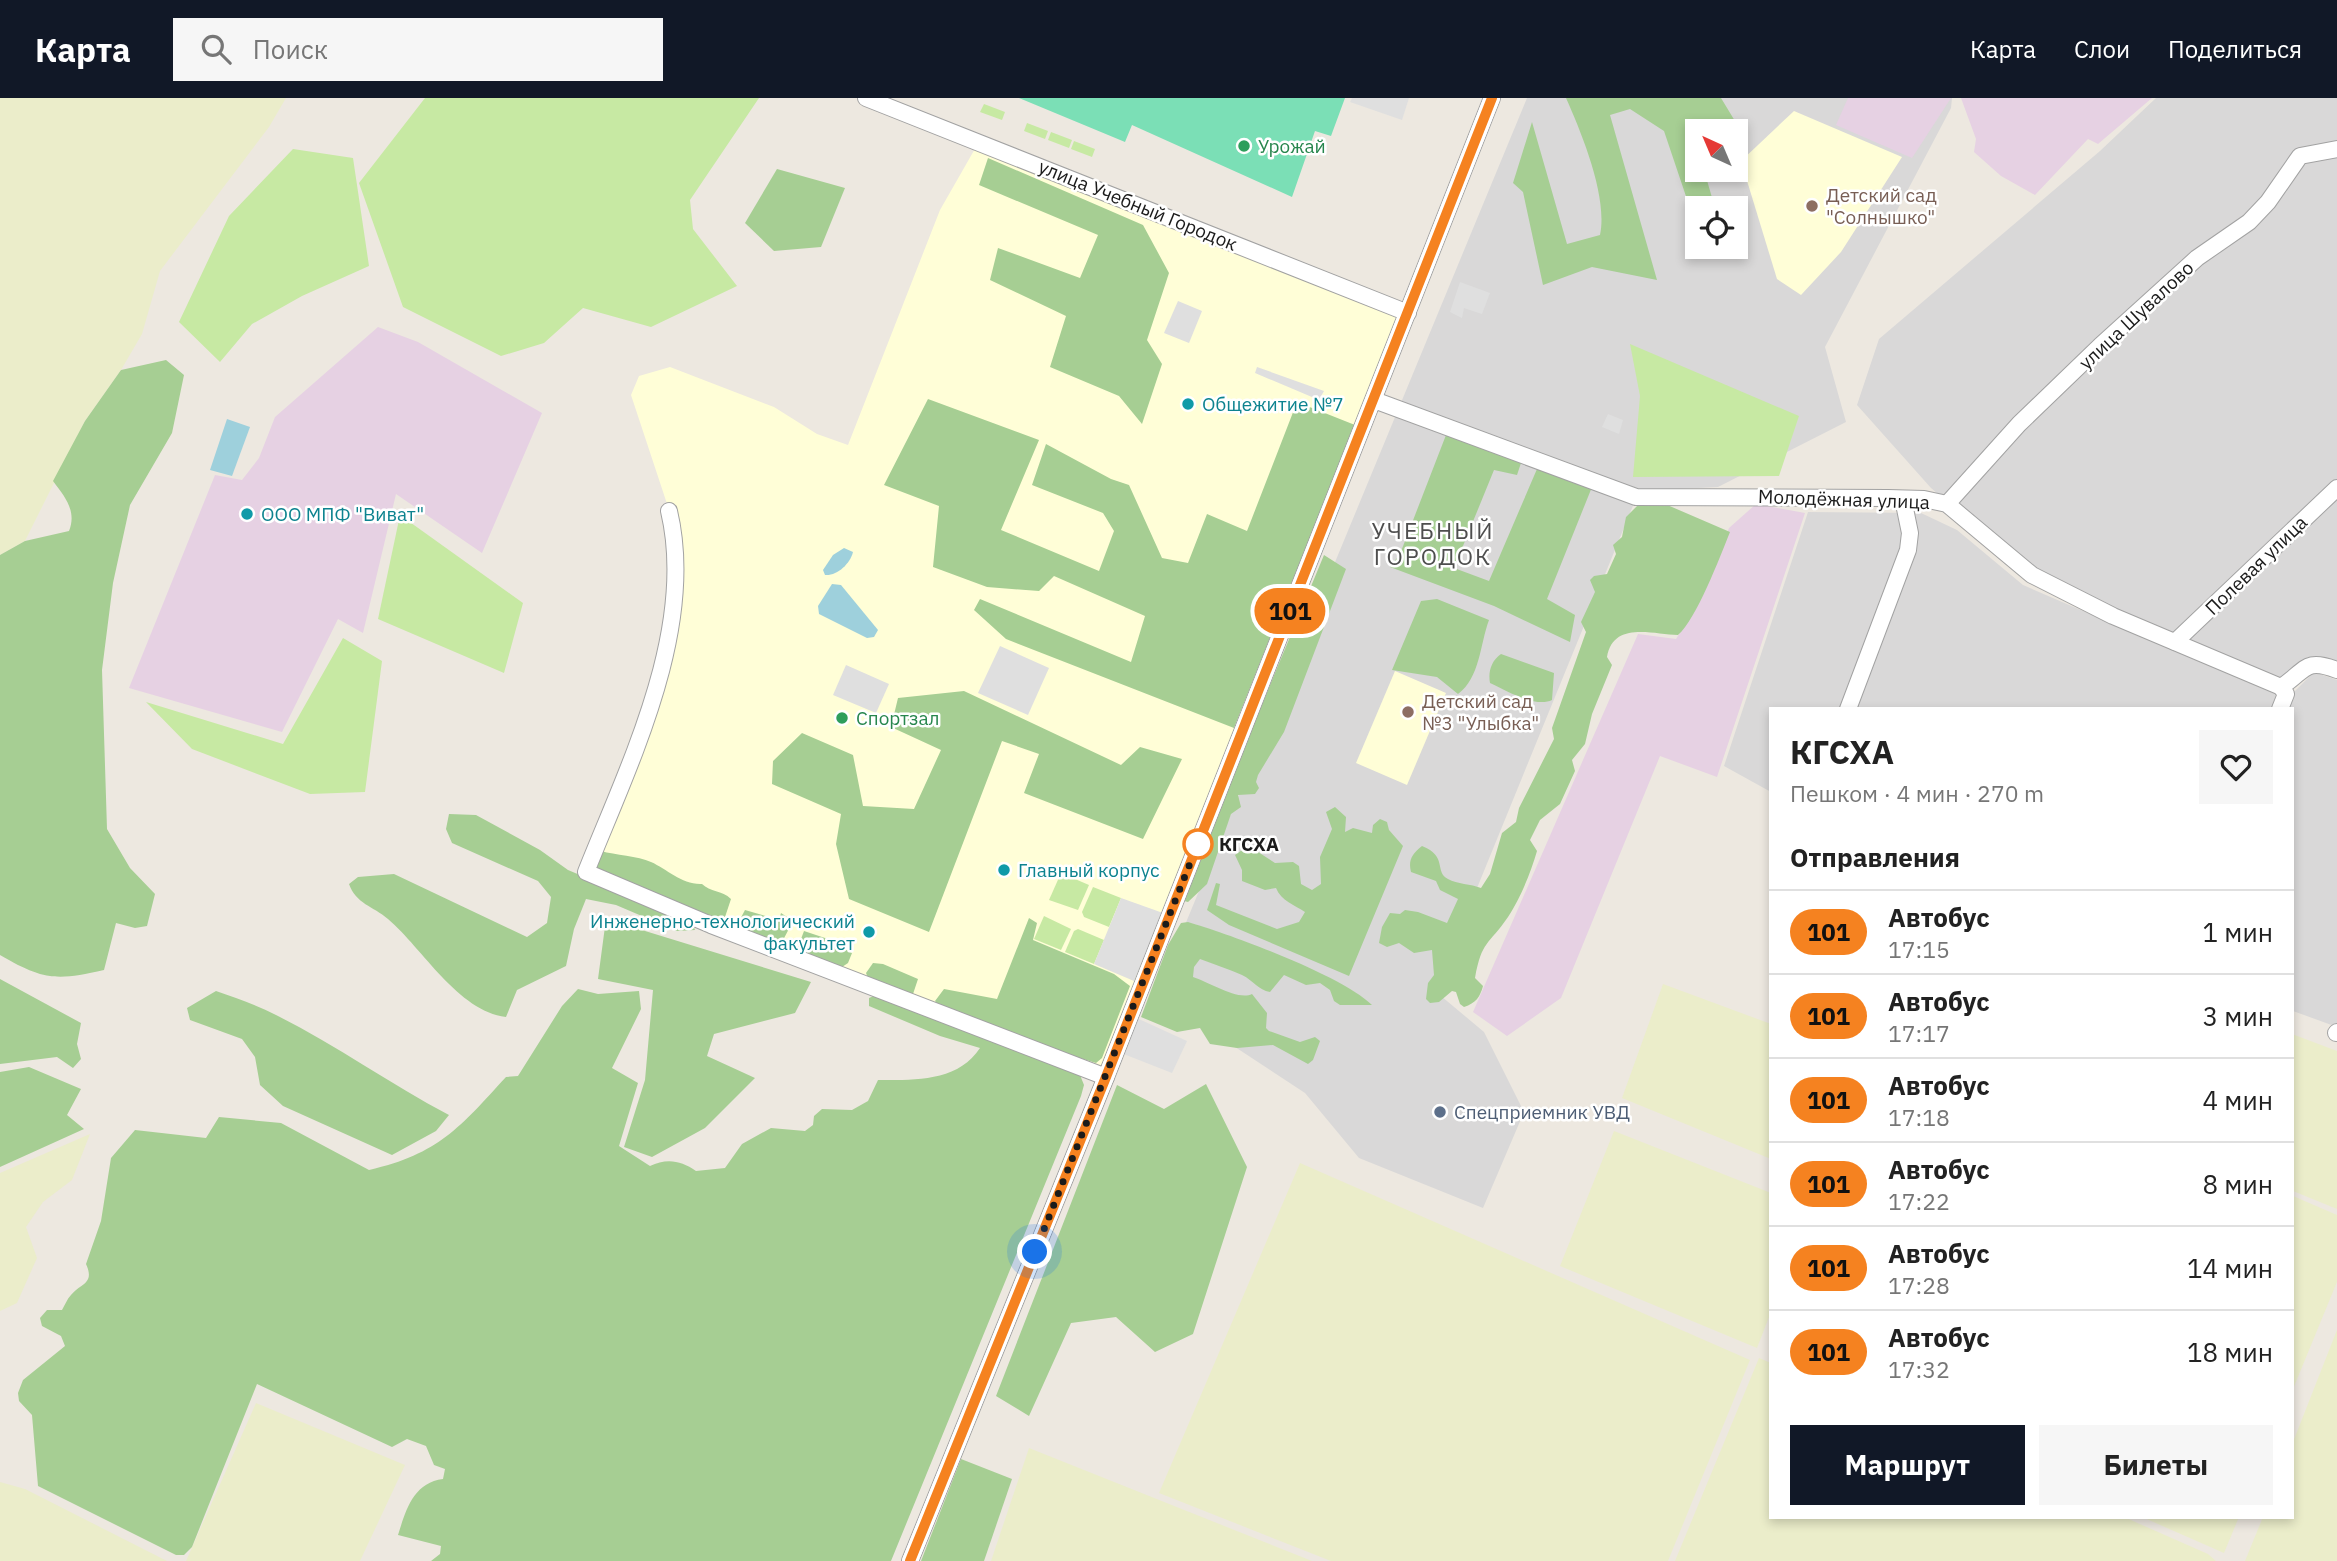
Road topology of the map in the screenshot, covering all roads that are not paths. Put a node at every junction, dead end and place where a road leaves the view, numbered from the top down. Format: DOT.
graph roads {
  1 [pos="866,98"];
  2 [pos="1492,98"];
  3 [pos="2337,149"];
  4 [pos="1408,313"];
  5 [pos="1374,400"];
  6 [pos="2337,488"];
  7 [pos="1903,499"];
  8 [pos="1947,504"];
  9 [pos="669,510"];
  10 [pos="2175,642"];
  11 [pos="2337,670"];
  12 [pos="2281,687"];
  13 [pos="1849,707"];
  14 [pos="2281,707"];
  15 [pos="1106,1077"];
  16 [pos="910,1561"];
  1 -- 4 [label="street, улица Учебный Городок"];
  2 -- 4 [label="street"];
  3 -- 8 [label="street, улица Шувалово"];
  4 -- 5 [label="street"];
  5 -- 7 [label="street, Молодёжная улица"];
  5 -- 15 [label="street"];
  6 -- 10 [label="street, Полевая улица"];
  7 -- 8 [label="street, Молодёжная улица"];
  7 -- 13 [label="street"];
  8 -- 10 [label="street, Молодёжная улица"];
  9 -- 15 [label="street"];
  10 -- 12 [label="street, Молодёжная улица"];
  11 -- 12 [label="street"];
  12 -- 14 [label="street"];
  15 -- 16 [label="street"];
}
